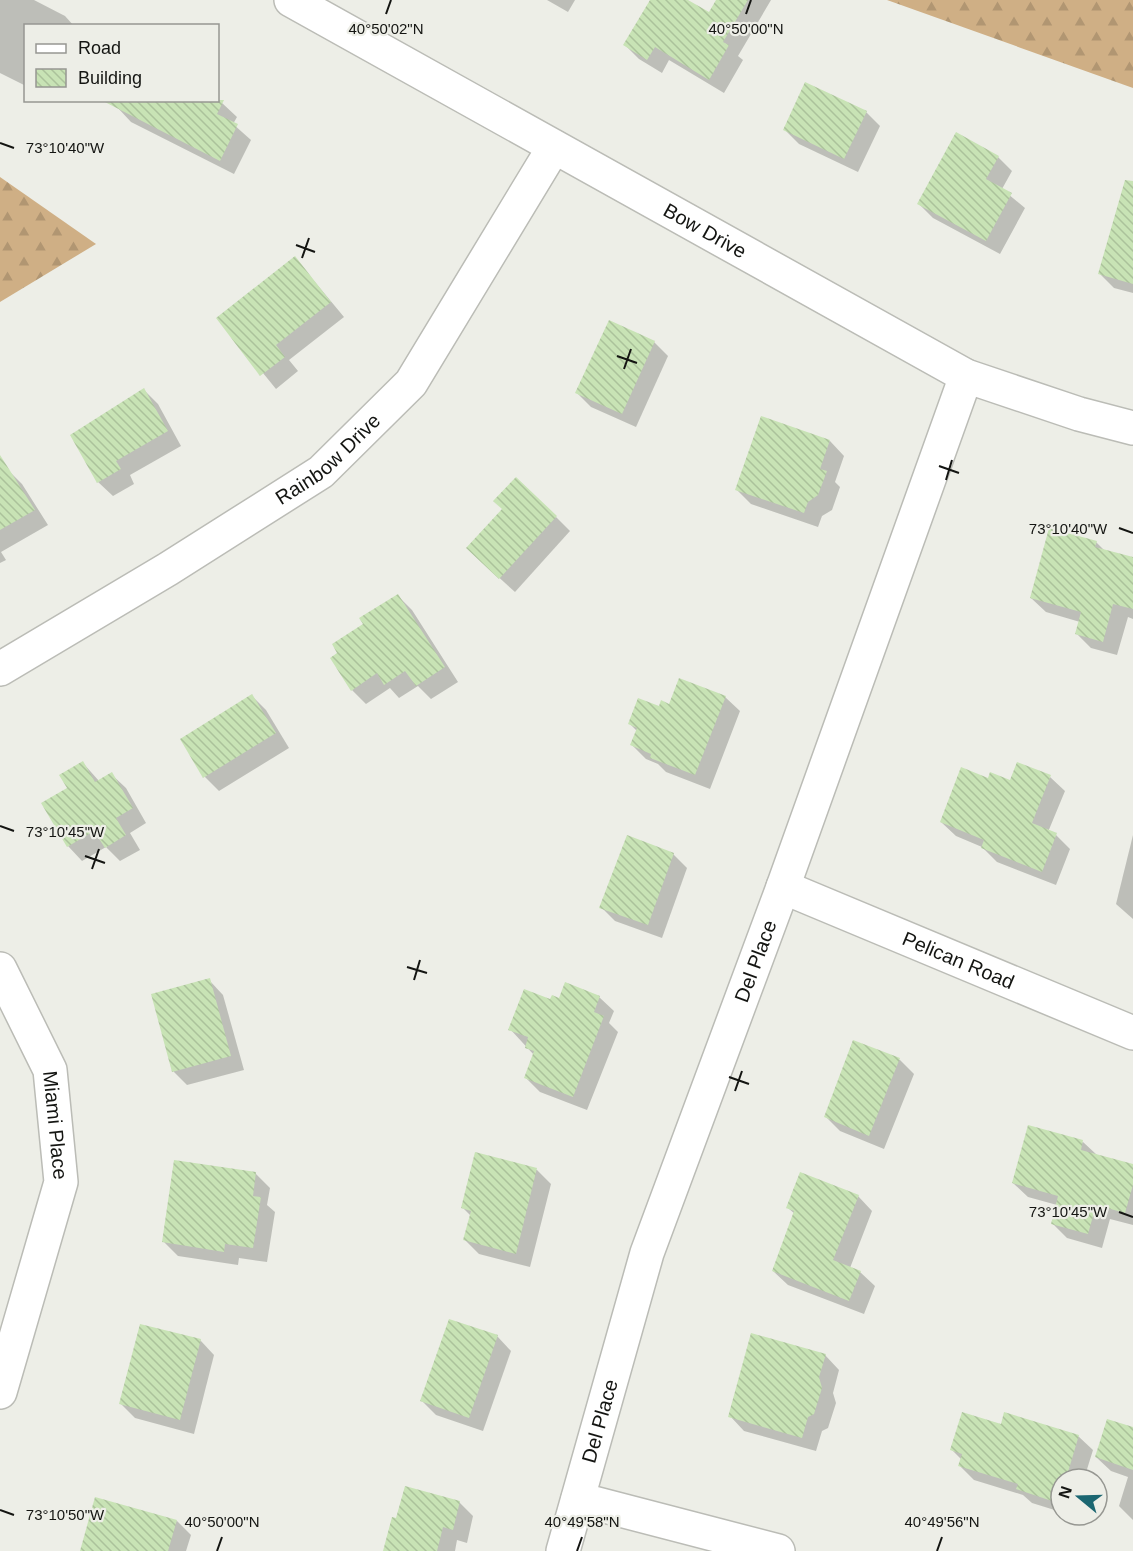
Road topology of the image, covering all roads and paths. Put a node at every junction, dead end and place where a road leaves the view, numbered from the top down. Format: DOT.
graph roads {
  1 [pos="291,0"];
  2 [pos="554,147"];
  3 [pos="966,376"];
  4 [pos="1133,428"];
  5 [pos="0,669"];
  6 [pos="783,887"];
  7 [pos="0,969"];
  8 [pos="1133,1033"];
  9 [pos="0,1392"];
  10 [pos="578,1499"];
  11 [pos="563,1551"];
  12 [pos="777,1551"];
  1 -- 2 [label="street, Bow Drive"];
  2 -- 3 [label="street, Bow Drive"];
  2 -- 5 [label="street, Rainbow Drive"];
  3 -- 4 [label="street, Bow Drive"];
  3 -- 6 [label="street, Del Place"];
  6 -- 8 [label="street, Pelican Road"];
  6 -- 10 [label="street, Del Place"];
  7 -- 9 [label="street, Miami Place"];
  10 -- 11 [label="street, Del Place"];
  10 -- 12 [label="street"];
}
